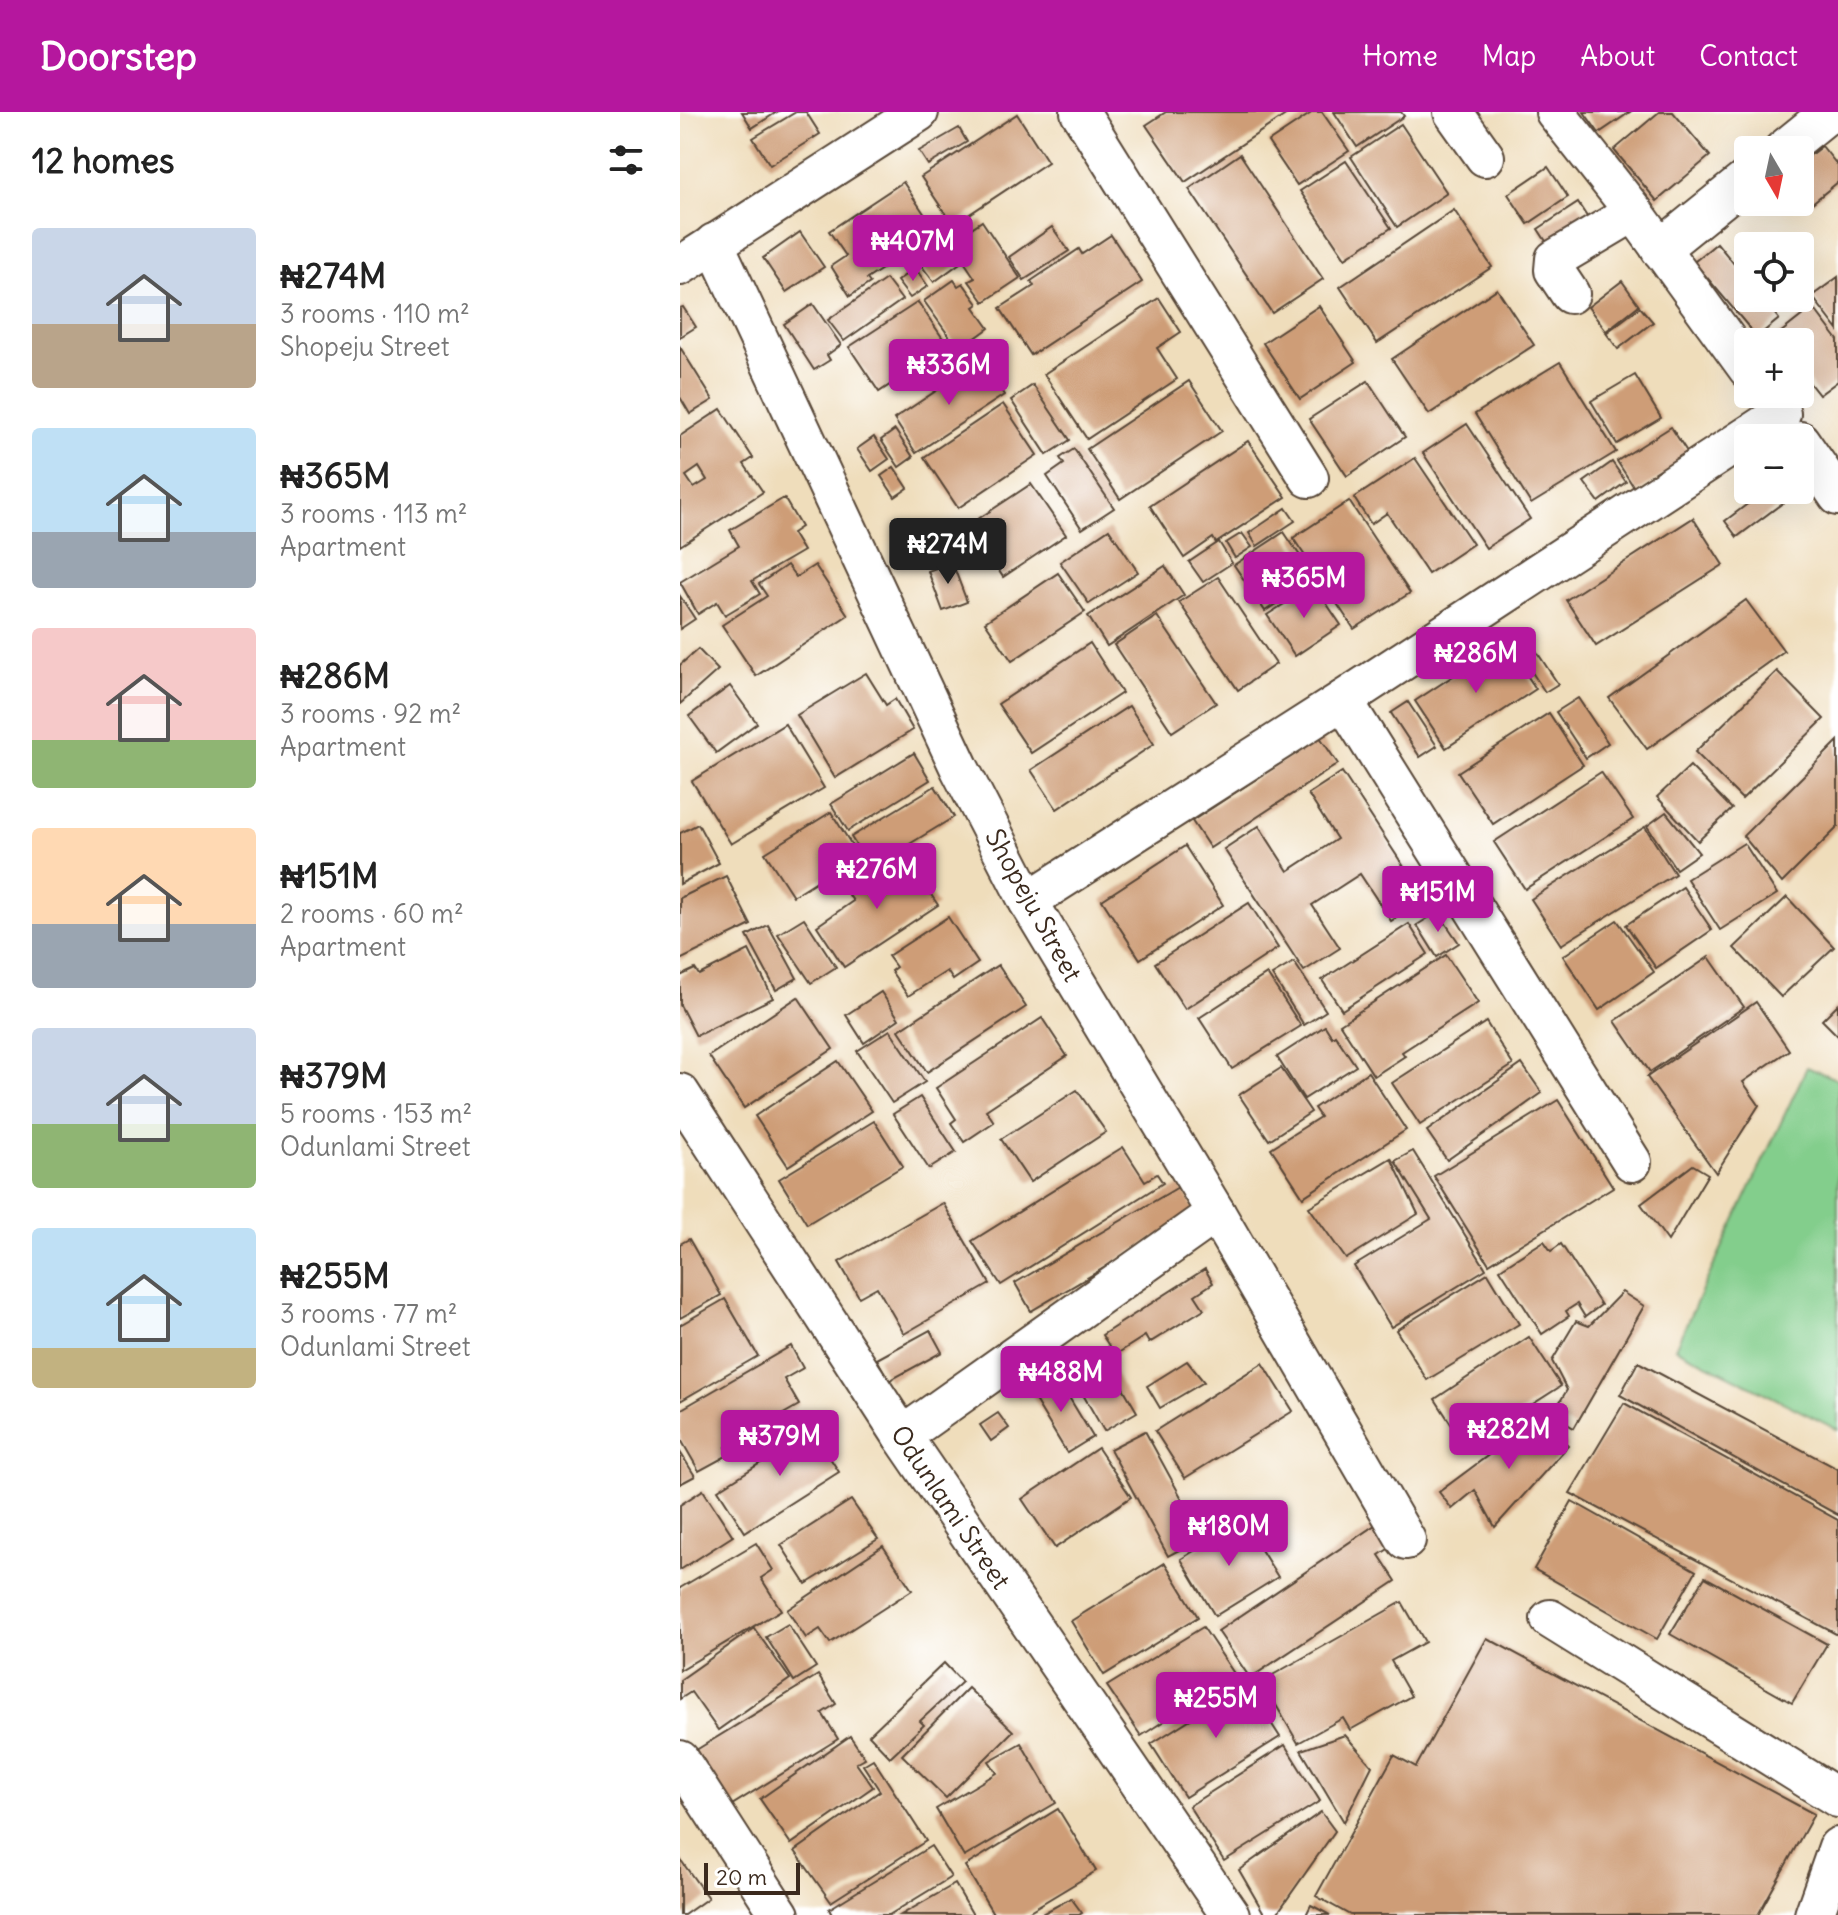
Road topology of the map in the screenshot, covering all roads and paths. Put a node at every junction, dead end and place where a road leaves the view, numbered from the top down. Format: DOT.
graph roads {
  1 [pos="919,112"];
  2 [pos="1080,112"];
  3 [pos="1453,112"];
  4 [pos="1555,112"];
  5 [pos="1830,112"];
  6 [pos="1800,136"];
  7 [pos="1485,157"];
  8 [pos="1734,189"];
  9 [pos="1634,212"];
  10 [pos="714,243"];
  11 [pos="1660,249"];
  12 [pos="680,266"];
  13 [pos="1570,294"];
  14 [pos="1734,350"];
  15 [pos="1786,422"];
  16 [pos="1309,478"];
  17 [pos="1838,496"];
  18 [pos="1343,700"];
  19 [pos="1028,901"];
  20 [pos="680,1093"];
  21 [pos="1632,1162"];
  22 [pos="1216,1213"];
  23 [pos="902,1436"];
  24 [pos="1406,1540"];
  25 [pos="1550,1619"];
  26 [pos="680,1760"];
  27 [pos="1838,1798"];
  28 [pos="1838,1847"];
  29 [pos="780,1915"];
  30 [pos="1230,1915"];
  31 [pos="1814,1915"];
  1 -- 10 [label="street"];
  2 -- 16 [label="street"];
  3 -- 7 [label="street"];
  4 -- 9 [label="street"];
  5 -- 6 [label="street"];
  8 -- 11 [label="street"];
  9 -- 11 [label="street"];
  9 -- 13 [label="street"];
  10 -- 12 [label="street"];
  10 -- 19 [label="street, Shopeju Street"];
  11 -- 14 [label="street"];
  15 -- 17 [label="street"];
  15 -- 18 [label="street"];
  18 -- 19 [label="street"];
  18 -- 21 [label="street"];
  19 -- 22 [label="street, Shopeju Street"];
  20 -- 23 [label="street, Odunlami Street"];
  22 -- 23 [label="street"];
  22 -- 24 [label="street, Shopeju Street"];
  23 -- 30 [label="street, Odunlami Street"];
  25 -- 27 [label="street"];
  26 -- 29 [label="street"];
  28 -- 31 [label="street"];
}
